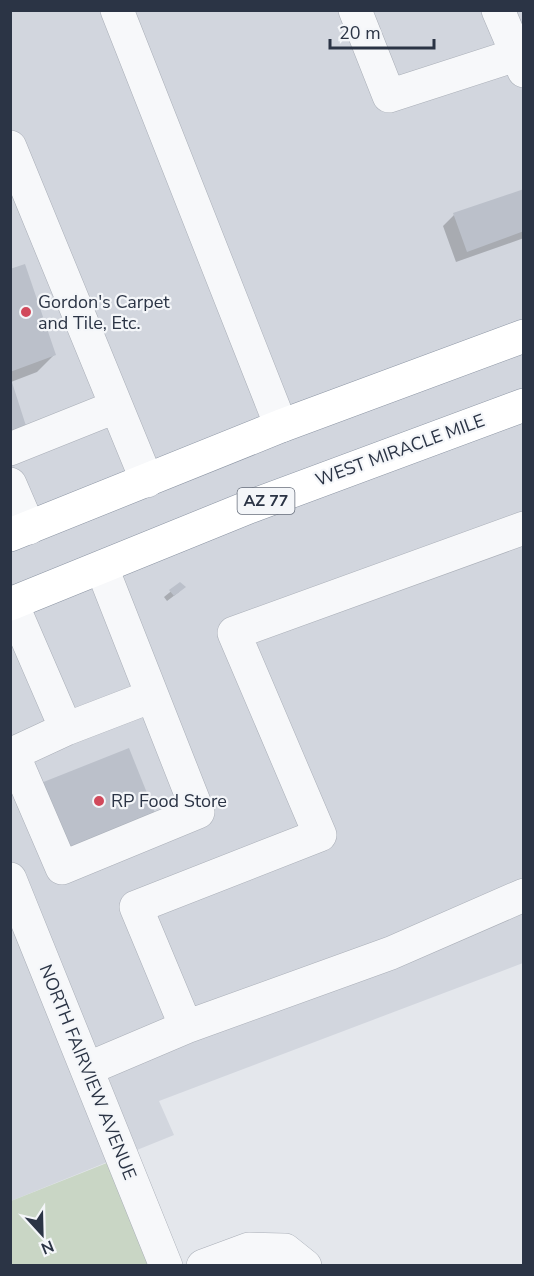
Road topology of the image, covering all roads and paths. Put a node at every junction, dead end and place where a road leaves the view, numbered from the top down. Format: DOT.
graph roads {
  1 [pos="117,10"];
  2 [pos="355,10"];
  3 [pos="498,10"];
  4 [pos="520,63"];
  5 [pos="10,147"];
  6 [pos="524,336"];
  7 [pos="524,405"];
  8 [pos="115,407"];
  9 [pos="281,426"];
  10 [pos="10,449"];
  11 [pos="147,480"];
  12 [pos="10,484"];
  13 [pos="524,528"];
  14 [pos="20,532"];
  15 [pos="102,568"];
  16 [pos="11,604"];
  17 [pos="152,696"];
  18 [pos="66,729"];
  19 [pos="12,754"];
  20 [pos="10,879"];
  21 [pos="524,895"];
  22 [pos="186,1027"];
  23 [pos="87,1069"];
  24 [pos="166,1266"];
  25 [pos="202,1266"];
  26 [pos="305,1266"];
  1 -- 9 [label="street"];
  2 -- 4 [label="street"];
  3 -- 4 [label="street"];
  5 -- 8 [label="street"];
  6 -- 9 [label="highway"];
  7 -- 15 [label="highway, WEST MIRACLE MILE / AZ 77"];
  8 -- 10 [label="street"];
  8 -- 11 [label="street"];
  9 -- 11 [label="highway"];
  11 -- 14 [label="highway"];
  12 -- 14 [label="street"];
  13 -- 22 [label="street"];
  15 -- 16 [label="highway, WEST MIRACLE MILE / AZ 77"];
  15 -- 17 [label="street"];
  16 -- 18 [label="street"];
  17 -- 18 [label="street"];
  17 -- 19 [label="street"];
  18 -- 19 [label="street"];
  20 -- 23 [label="street, NORTH FAIRVIEW AVENUE"];
  21 -- 22 [label="street"];
  22 -- 23 [label="street"];
  23 -- 24 [label="street, NORTH FAIRVIEW AVENUE"];
  25 -- 26 [label="street"];
}
